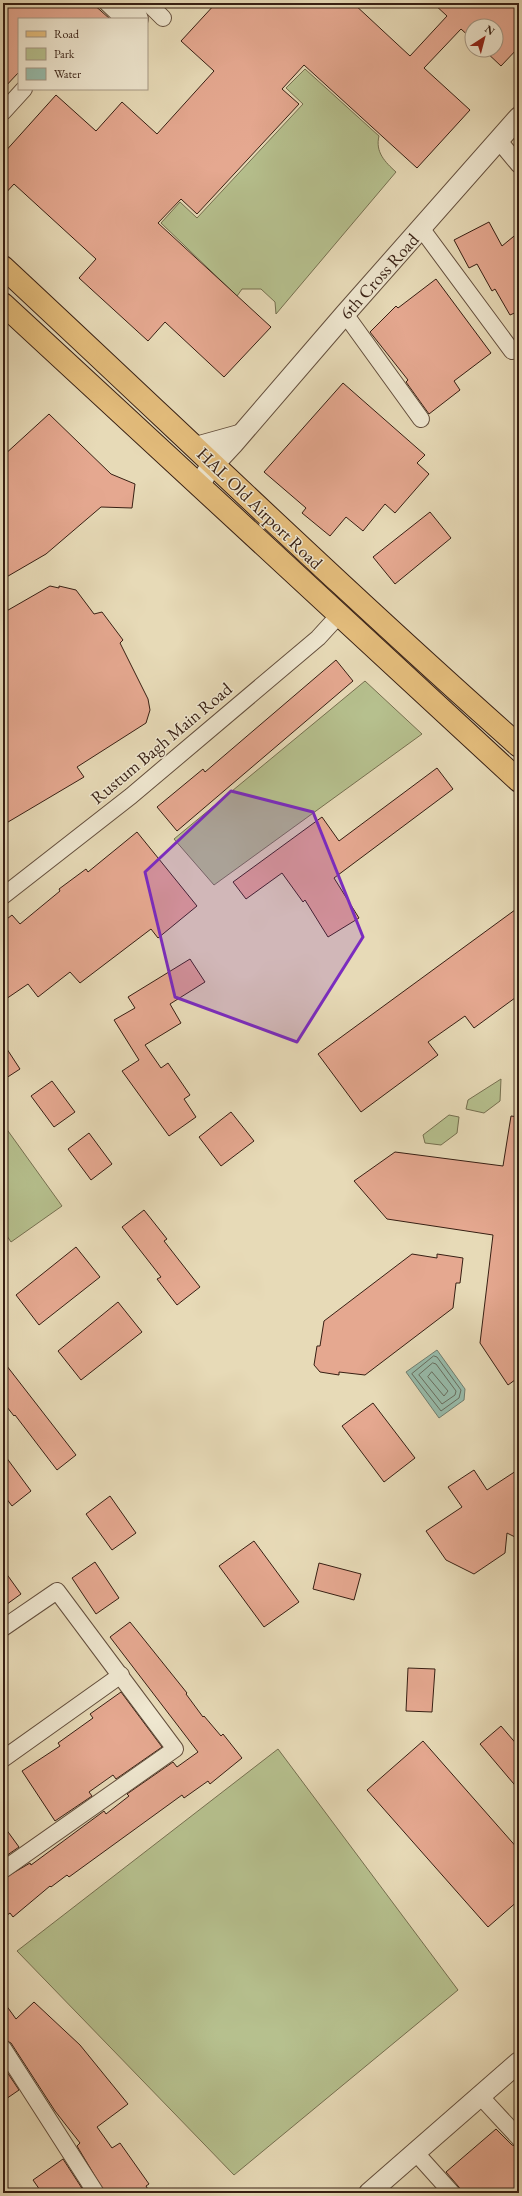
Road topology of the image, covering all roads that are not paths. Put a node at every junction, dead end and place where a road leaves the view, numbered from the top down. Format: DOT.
graph roads {
  1 [pos="107,3"];
  2 [pos="128,3"];
  3 [pos="148,3"];
  4 [pos="123,18"];
  5 [pos="140,18"];
  6 [pos="163,18"];
  7 [pos="23,90"];
  8 [pos="3,112"];
  9 [pos="519,117"];
  10 [pos="499,141"];
  11 [pos="519,165"];
  12 [pos="420,228"];
  13 [pos="3,268"];
  14 [pos="3,304"];
  15 [pos="345,314"];
  16 [pos="512,351"];
  17 [pos="421,419"];
  18 [pos="239,435"];
  19 [pos="196,447"];
  20 [pos="214,464"];
  21 [pos="200,485"];
  22 [pos="340,614"];
  23 [pos="519,746"];
  24 [pos="519,781"];
  25 [pos="3,896"];
  26 [pos="3,1628"];
  27 [pos="121,1675"];
  28 [pos="3,1759"];
  29 [pos="3,1870"];
  30 [pos="4,2051"];
  31 [pos="519,2062"];
  32 [pos="480,2097"];
  33 [pos="519,2138"];
  34 [pos="416,2153"];
  35 [pos="96,2193"];
  36 [pos="368,2193"];
  37 [pos="452,2193"];
  1 -- 4 [label="street"];
  2 -- 5 [label="street"];
  3 -- 6 [label="street"];
  7 -- 8 [label="street"];
  9 -- 10 [label="street, 6th Cross Road"];
  10 -- 11 [label="street"];
  10 -- 12 [label="street, 6th Cross Road"];
  12 -- 15 [label="street, 6th Cross Road"];
  12 -- 16 [label="street"];
  13 -- 19 [label="main road, HAL Old Airport Road"];
  14 -- 21 [label="main road, HAL Old Airport Road"];
  15 -- 17 [label="street"];
  15 -- 18 [label="street, 6th Cross Road"];
  18 -- 19 [label="street"];
  18 -- 20 [label="street, 6th Cross Road"];
  19 -- 20 [label="main road, HAL Old Airport Road"];
  20 -- 21 [label="street, 6th Cross Road"];
  20 -- 23 [label="main road, HAL Old Airport Road"];
  21 -- 22 [label="main road, HAL Old Airport Road"];
  22 -- 24 [label="main road, HAL Old Airport Road"];
  22 -- 25 [label="street, Rustum Bagh Main Road"];
  26 -- 27 [label="street"];
  27 -- 28 [label="street"];
  27 -- 29 [label="street"];
  30 -- 35 [label="street"];
  31 -- 32 [label="street"];
  32 -- 33 [label="street"];
  32 -- 34 [label="street"];
  34 -- 36 [label="street"];
  34 -- 37 [label="street"];
}
